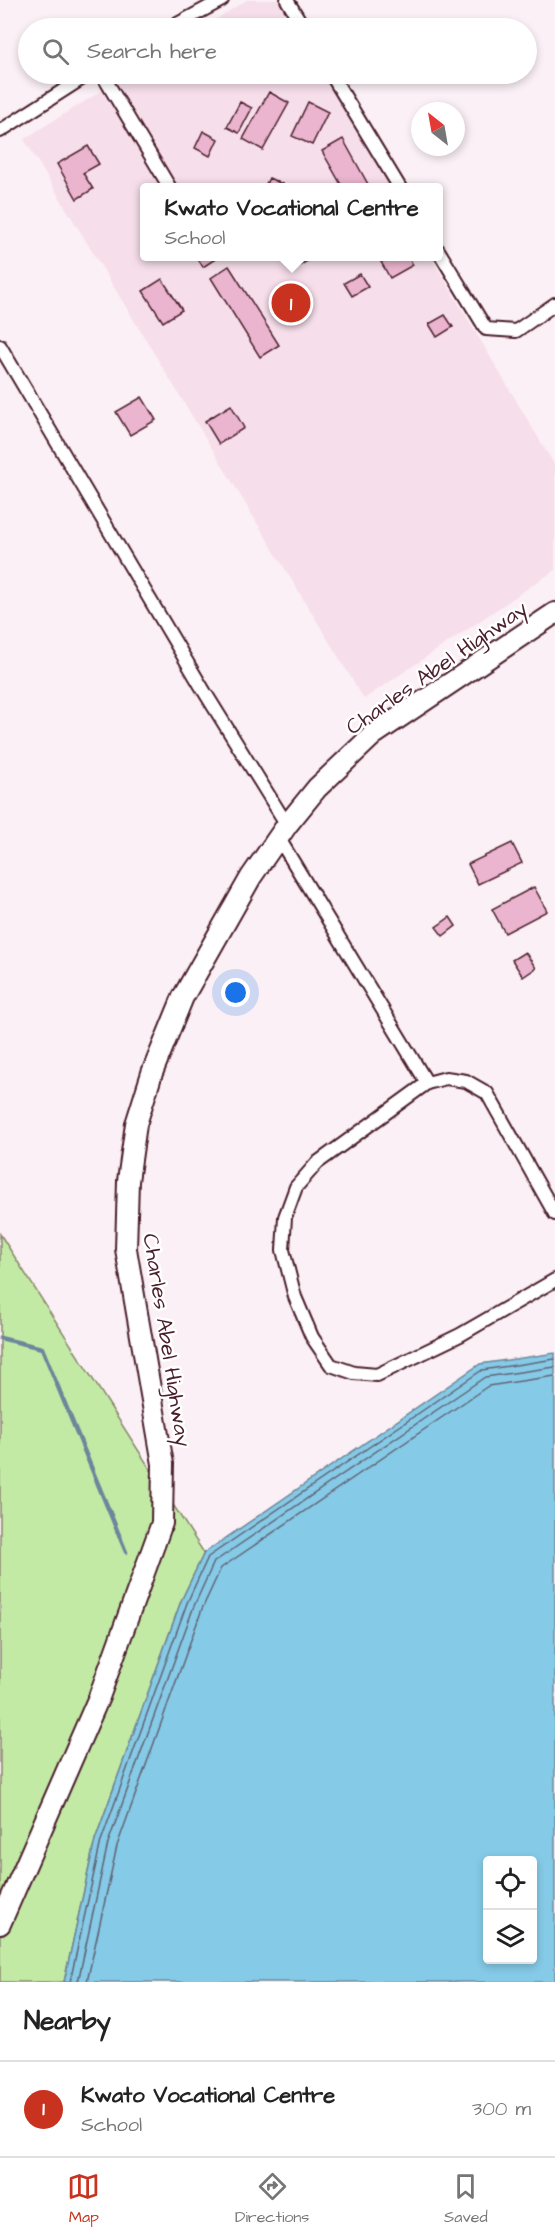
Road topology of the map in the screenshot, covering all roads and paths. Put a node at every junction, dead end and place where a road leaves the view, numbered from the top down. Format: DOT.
graph roads {
  1 [pos="222,0"];
  2 [pos="287,0"];
  3 [pos="189,18"];
  4 [pos="298,18"];
  5 [pos="73,84"];
  6 [pos="108,84"];
  7 [pos="337,84"];
  8 [pos="0,131"];
  9 [pos="167,183"];
  10 [pos="397,183"];
  11 [pos="443,258"];
  12 [pos="555,304"];
  13 [pos="0,346"];
  14 [pos="555,614"];
  15 [pos="282,831"];
  16 [pos="427,1083"];
  17 [pos="555,1214"];
  18 [pos="555,1280"];
  19 [pos="0,1924"];
  1 -- 3 [label="street"];
  2 -- 4 [label="street"];
  5 -- 8 [label="street"];
  6 -- 9 [label="street"];
  7 -- 10 [label="street"];
  11 -- 12 [label="street"];
  13 -- 15 [label="street"];
  14 -- 15 [label="main road, Charles Abel Highway"];
  15 -- 16 [label="street"];
  15 -- 19 [label="main road, Charles Abel Highway"];
  16 -- 17 [label="street"];
  16 -- 18 [label="street"];
}
